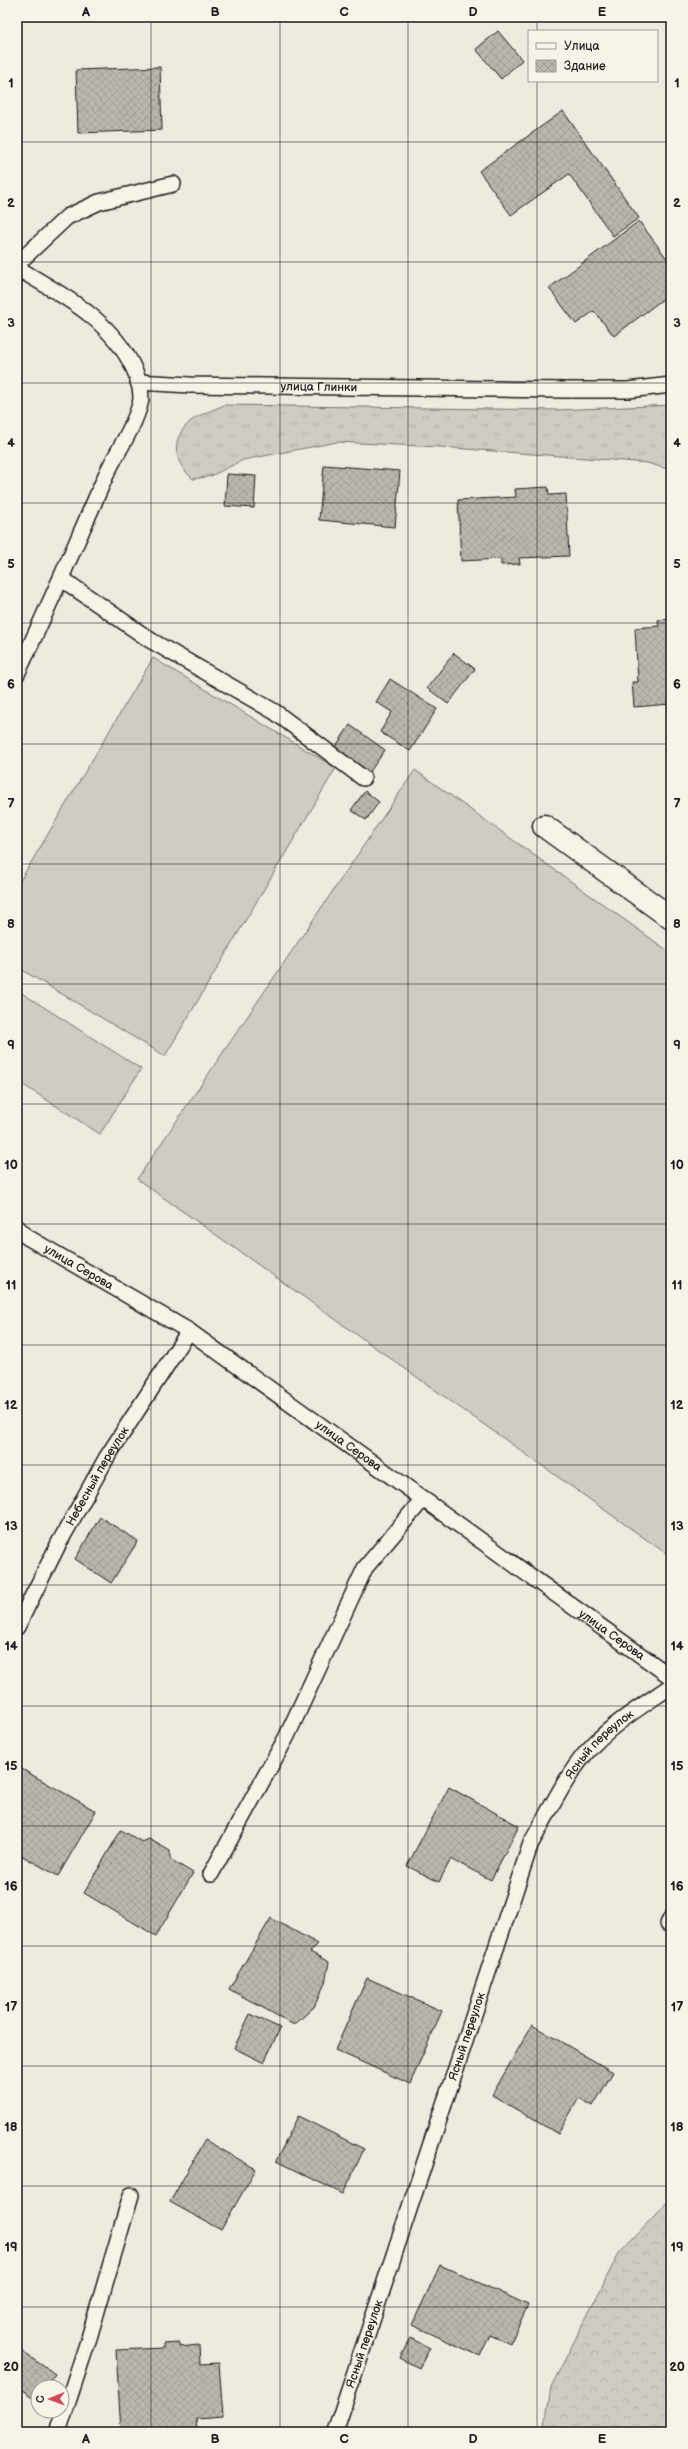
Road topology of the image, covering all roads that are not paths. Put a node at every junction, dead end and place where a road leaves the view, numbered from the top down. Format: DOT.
graph roads {
  1 [pos="173,184"];
  2 [pos="17,264"];
  3 [pos="17,268"];
  4 [pos="138,382"];
  5 [pos="671,385"];
  6 [pos="62,579"];
  7 [pos="17,674"];
  8 [pos="363,778"];
  9 [pos="544,826"];
  10 [pos="671,918"];
  11 [pos="17,1227"];
  12 [pos="189,1331"];
  13 [pos="423,1499"];
  14 [pos="17,1627"];
  15 [pos="671,1677"];
  16 [pos="671,1686"];
  17 [pos="211,1874"];
  18 [pos="131,2195"];
  19 [pos="58,2432"];
  20 [pos="335,2432"];
  1 -- 2 [label="lane"];
  3 -- 4 [label="lane"];
  4 -- 5 [label="lane, улица Глинки"];
  4 -- 6 [label="lane"];
  6 -- 7 [label="lane"];
  6 -- 8 [label="lane"];
  9 -- 10 [label="street"];
  11 -- 12 [label="lane, улица Серова"];
  12 -- 13 [label="lane, улица Серова"];
  12 -- 14 [label="lane, Небесный переулок"];
  13 -- 15 [label="lane, улица Серова"];
  13 -- 17 [label="lane"];
  16 -- 20 [label="lane, Ясный переулок"];
  18 -- 19 [label="lane"];
}
